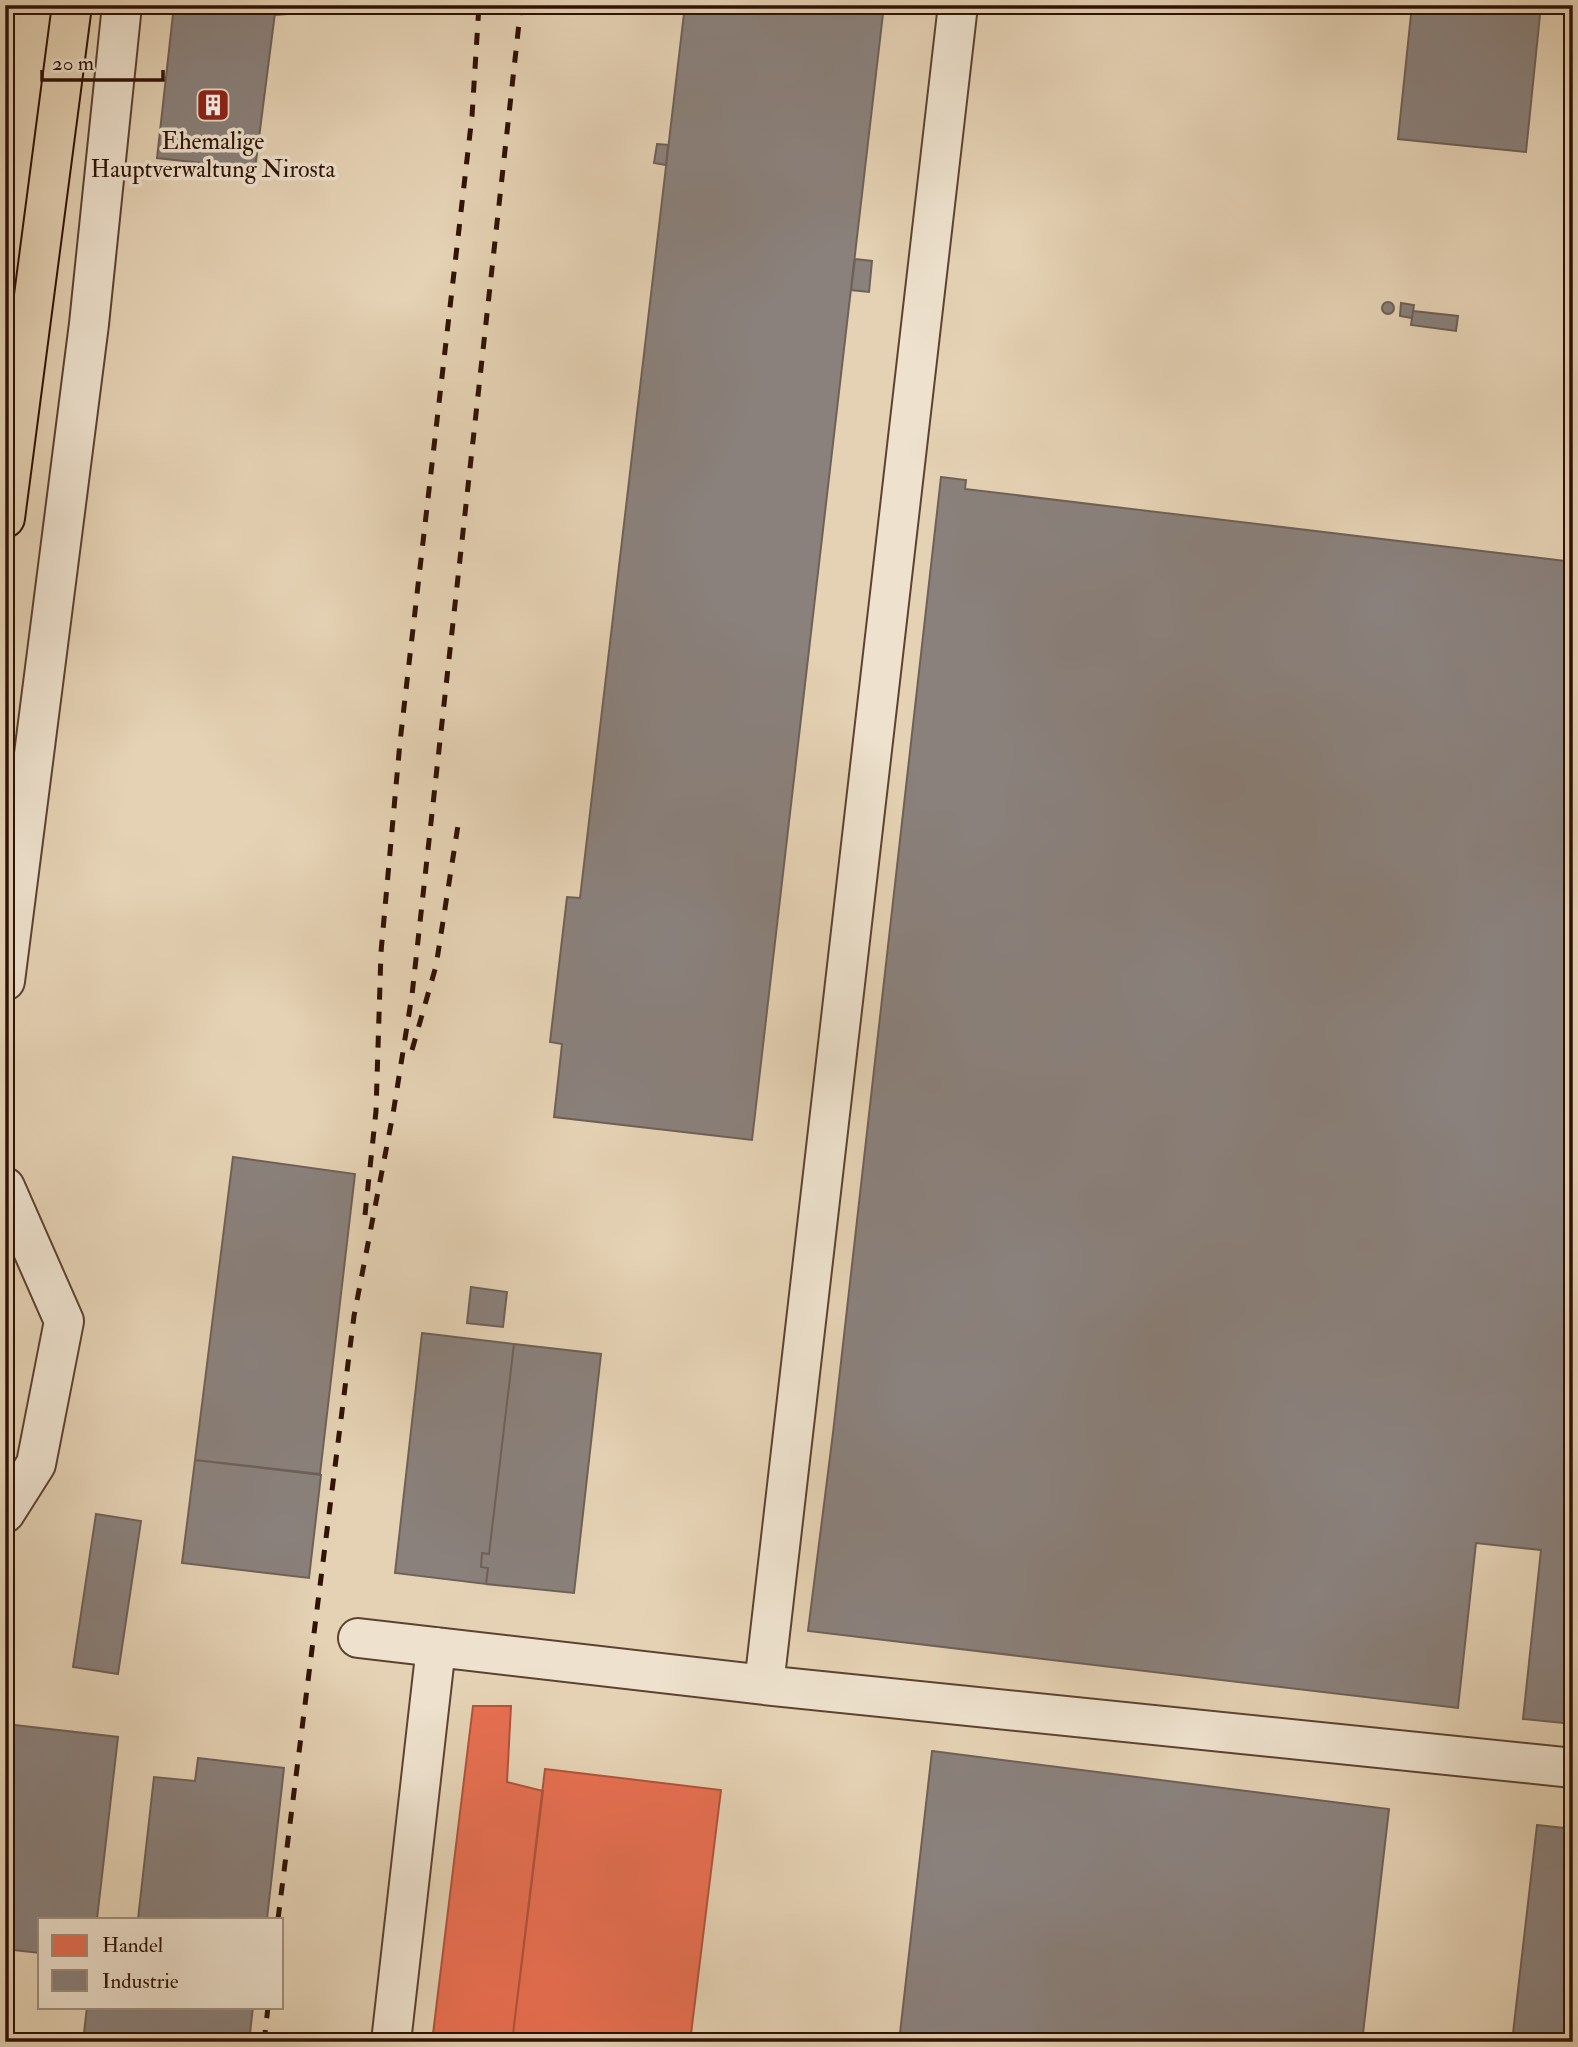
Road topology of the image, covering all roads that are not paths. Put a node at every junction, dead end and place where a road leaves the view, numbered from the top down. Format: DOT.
graph roads {
  1 [pos="72,5"];
  2 [pos="122,5"];
  3 [pos="958,5"];
  4 [pos="5,518"];
  5 [pos="5,981"];
  6 [pos="5,1187"];
  7 [pos="6,1513"];
  8 [pos="358,1638"];
  9 [pos="436,1647"];
  10 [pos="764,1685"];
  11 [pos="1573,1768"];
  12 [pos="391,2042"];
  1 -- 4 [label="main road"];
  2 -- 5 [label="street"];
  3 -- 10 [label="street"];
  6 -- 7 [label="street"];
  8 -- 9 [label="street"];
  9 -- 10 [label="street"];
  9 -- 12 [label="street"];
  10 -- 11 [label="street"];
}
